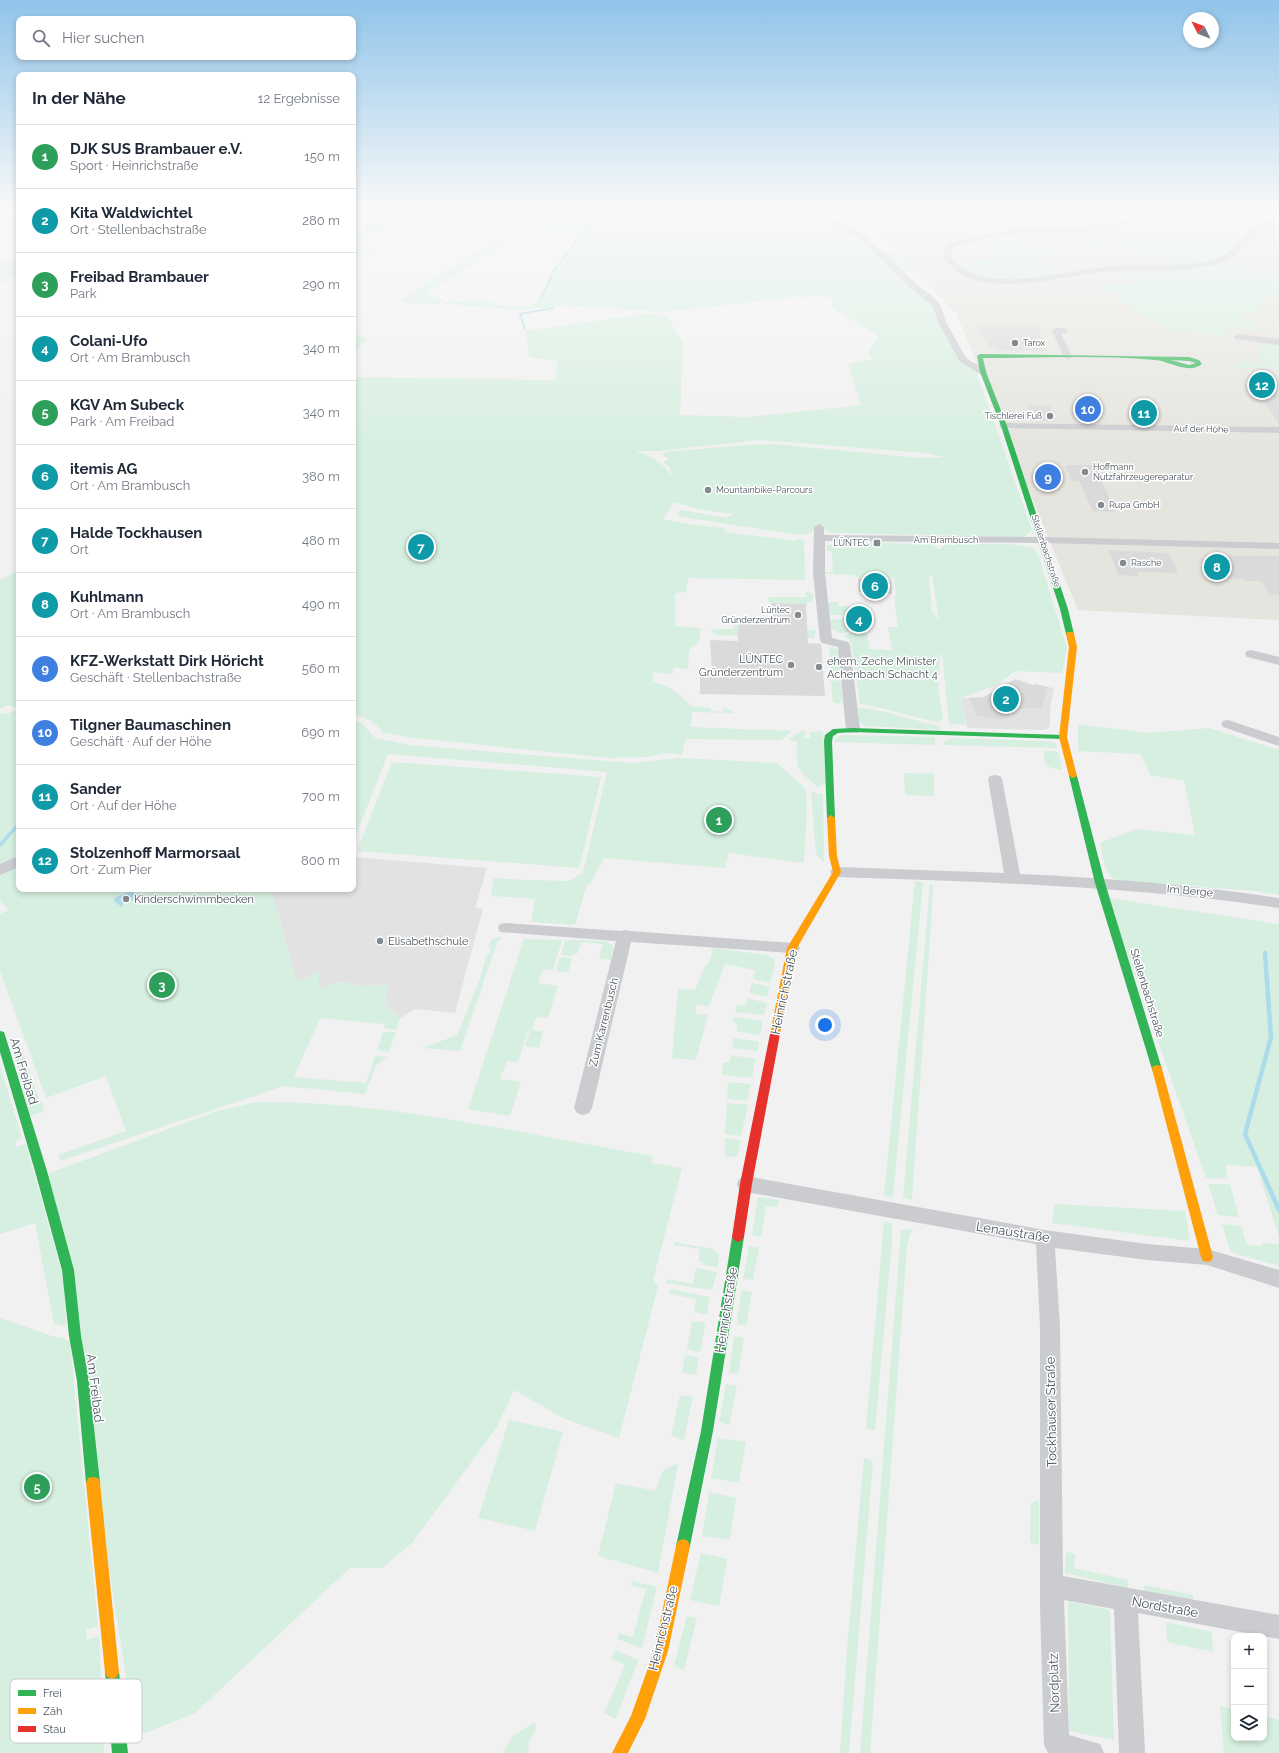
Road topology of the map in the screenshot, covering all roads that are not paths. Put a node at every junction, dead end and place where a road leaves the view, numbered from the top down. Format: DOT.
graph roads {
  1 [pos="919,291"];
  2 [pos="1064,331"];
  3 [pos="1238,337"];
  4 [pos="1279,342"];
  5 [pos="1068,357"];
  6 [pos="1158,358"];
  7 [pos="983,372"];
  8 [pos="1004,426"];
  9 [pos="1279,430"];
  10 [pos="1042,540"];
  11 [pos="1279,546"];
  12 [pos="1251,654"];
  13 [pos="1279,661"];
  14 [pos="1228,724"];
  15 [pos="854,730"];
  16 [pos="1063,737"];
  17 [pos="1279,742"];
  18 [pos="995,779"];
  19 [pos="16,863"];
  20 [pos="0,870"];
  21 [pos="837,872"];
  22 [pos="1013,879"];
  23 [pos="1100,883"];
  24 [pos="1279,903"];
  25 [pos="506,928"];
  26 [pos="625,935"];
  27 [pos="792,948"];
  28 [pos="0,1035"];
  29 [pos="583,1108"];
  30 [pos="746,1184"];
  31 [pos="1045,1238"];
  32 [pos="1207,1257"];
  33 [pos="1279,1280"];
  34 [pos="1052,1586"];
  35 [pos="1126,1600"];
  36 [pos="1279,1627"];
  37 [pos="113,1679"];
  38 [pos="119,1743"];
  39 [pos="120,1753"];
  40 [pos="620,1753"];
  41 [pos="1092,1753"];
  42 [pos="1132,1753"];
  1 -- 7 [label="street"];
  2 -- 5 [label="street"];
  3 -- 4 [label="street"];
  5 -- 6 [label="street, Stellenbachstraße"];
  5 -- 7 [label="street, Stellenbachstraße"];
  7 -- 8 [label="street, Stellenbachstraße"];
  8 -- 9 [label="street, Auf der Höhe"];
  8 -- 10 [label="street, Stellenbachstraße"];
  10 -- 11 [label="street, Am Brambusch"];
  10 -- 15 [label="street, Am Brambusch"];
  10 -- 16 [label="street, Stellenbachstraße"];
  12 -- 13 [label="street"];
  14 -- 17 [label="street"];
  15 -- 16 [label="street"];
  15 -- 21 [label="street"];
  16 -- 23 [label="street, Stellenbachstraße"];
  18 -- 22 [label="street"];
  19 -- 20 [label="street"];
  21 -- 22 [label="street"];
  21 -- 27 [label="street, Heinrichstraße"];
  22 -- 23 [label="street"];
  23 -- 24 [label="street, Im Berge"];
  23 -- 32 [label="street, Stellenbachstraße"];
  25 -- 26 [label="street"];
  26 -- 27 [label="street"];
  26 -- 29 [label="street, Zum Karrenbusch"];
  27 -- 30 [label="street, Heinrichstraße"];
  28 -- 37 [label="street, Am Freibad"];
  30 -- 31 [label="street, Lenaustraße"];
  30 -- 40 [label="street, Heinrichstraße"];
  31 -- 32 [label="street, Lenaustraße"];
  31 -- 34 [label="street, Tockhauser Straße"];
  32 -- 33 [label="street, Lenaustraße"];
  34 -- 35 [label="street, Nordstraße"];
  34 -- 41 [label="street, Nordplatz"];
  35 -- 36 [label="street, Nordstraße"];
  35 -- 42 [label="street"];
  38 -- 39 [label="street, Am Freibad"];
}
